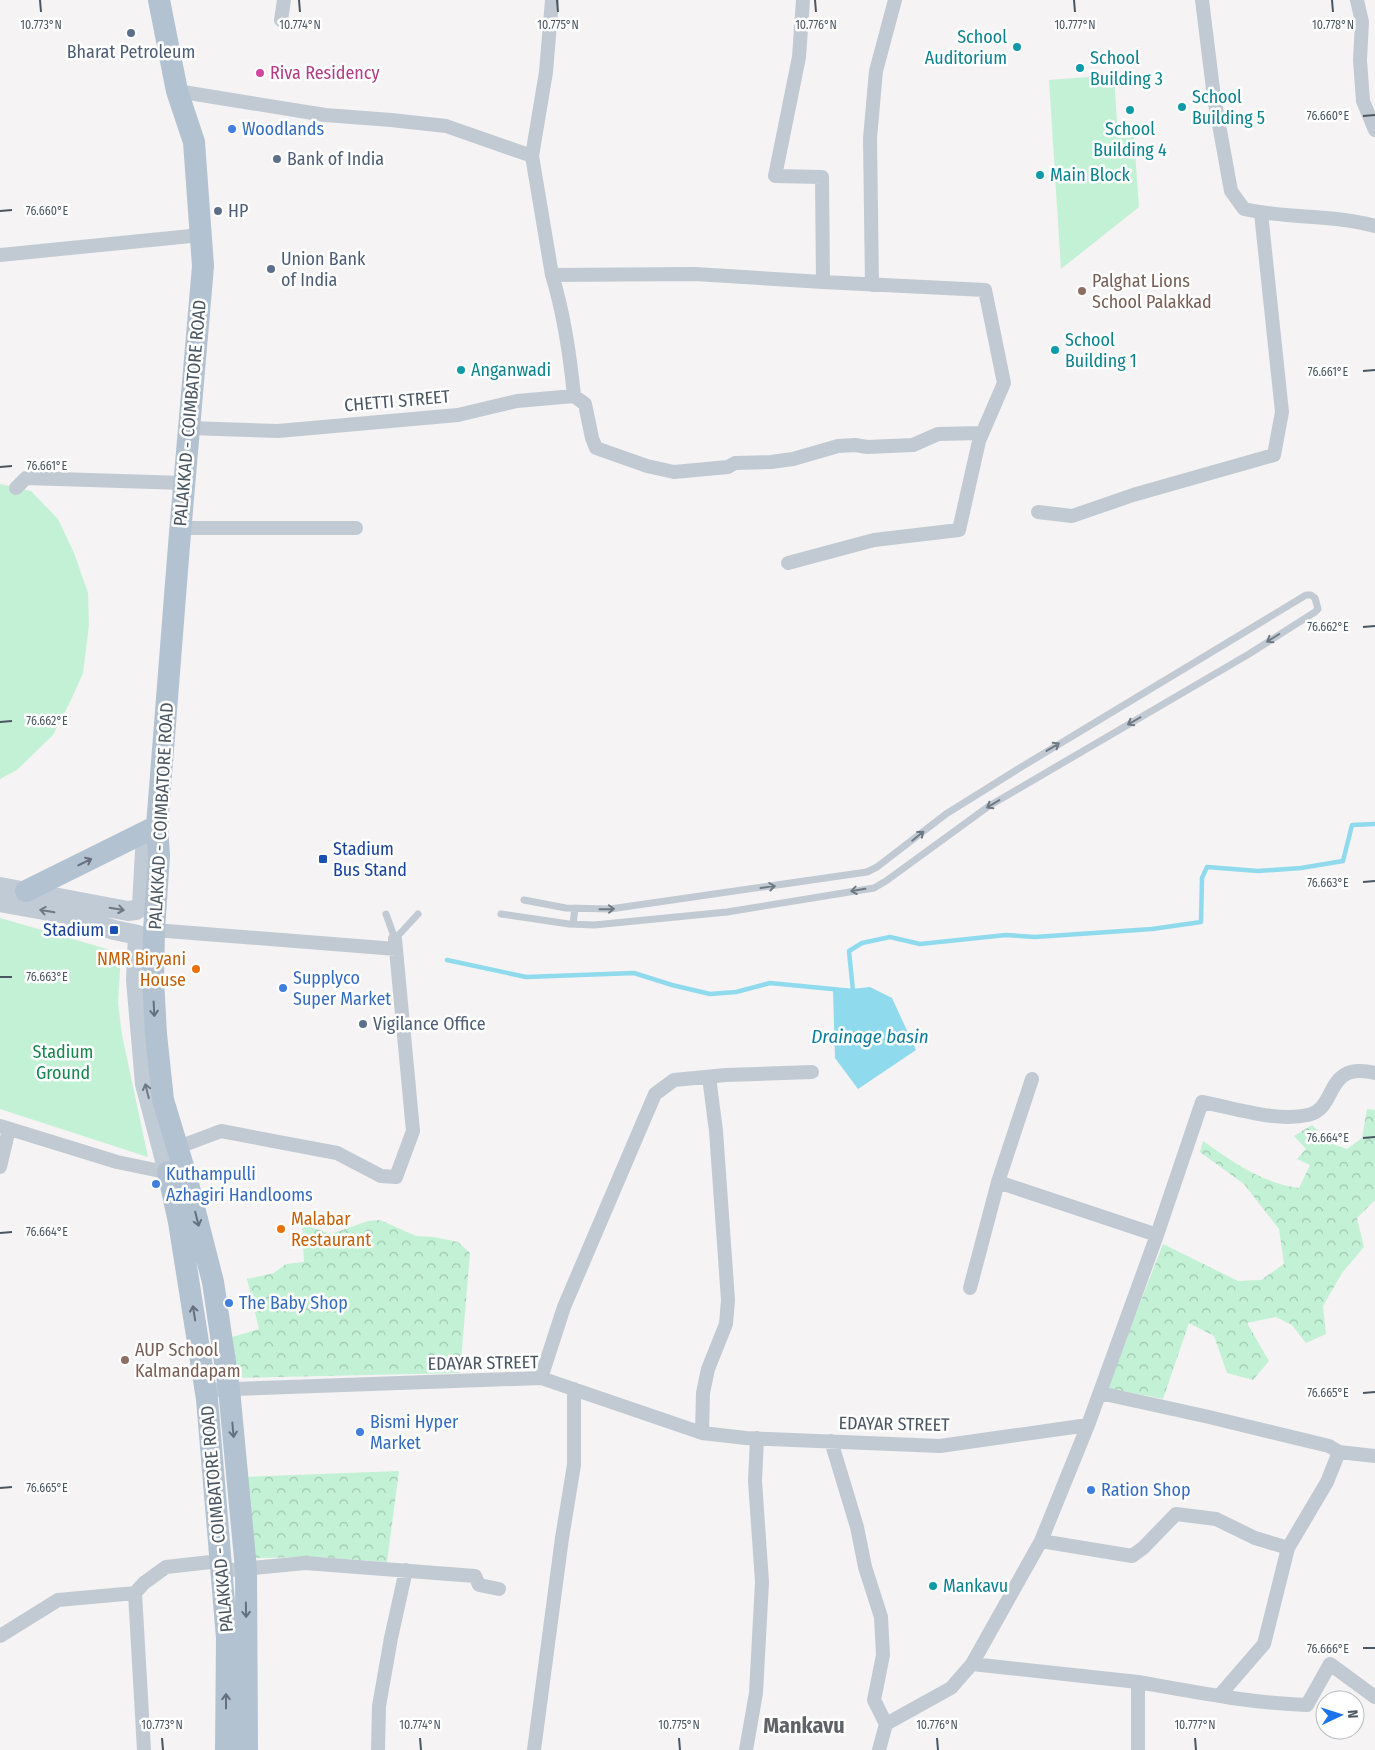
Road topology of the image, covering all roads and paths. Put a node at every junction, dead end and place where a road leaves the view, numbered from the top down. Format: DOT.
graph roads {
  1 [pos="159,0"];
  2 [pos="284,0"];
  3 [pos="552,0"];
  4 [pos="803,0"];
  5 [pos="895,0"];
  6 [pos="1202,0"];
  7 [pos="1357,0"];
  8 [pos="281,20"];
  9 [pos="176,91"];
  10 [pos="1373,122"];
  11 [pos="532,156"];
  12 [pos="1261,213"];
  13 [pos="1375,226"];
  14 [pos="201,235"];
  15 [pos="0,254"];
  16 [pos="552,275"];
  17 [pos="823,282"];
  18 [pos="872,284"];
  19 [pos="574,396"];
  20 [pos="190,428"];
  21 [pos="982,433"];
  22 [pos="184,483"];
  23 [pos="16,488"];
  24 [pos="1038,512"];
  25 [pos="180,528"];
  26 [pos="356,528"];
  27 [pos="788,563"];
  28 [pos="157,826"];
  29 [pos="0,887"];
  30 [pos="26,891"];
  31 [pos="524,900"];
  32 [pos="0,902"];
  33 [pos="575,908"];
  34 [pos="386,914"];
  35 [pos="418,914"];
  36 [pos="501,914"];
  37 [pos="573,924"];
  38 [pos="146,932"];
  39 [pos="396,944"];
  40 [pos="812,1072"];
  41 [pos="1375,1073"];
  42 [pos="709,1077"];
  43 [pos="1032,1079"];
  44 [pos="4,1127"];
  45 [pos="176,1148"];
  46 [pos="0,1167"];
  47 [pos="177,1174"];
  48 [pos="998,1182"];
  49 [pos="1157,1235"];
  50 [pos="970,1288"];
  51 [pos="541,1378"];
  52 [pos="229,1389"];
  53 [pos="574,1389"];
  54 [pos="206,1390"];
  55 [pos="1100,1393"];
  56 [pos="1088,1425"];
  57 [pos="702,1433"];
  58 [pos="757,1438"];
  59 [pos="831,1441"];
  60 [pos="1339,1452"];
  61 [pos="1375,1456"];
  62 [pos="1041,1541"];
  63 [pos="1288,1548"];
  64 [pos="220,1566"];
  65 [pos="246,1569"];
  66 [pos="406,1570"];
  67 [pos="499,1589"];
  68 [pos="135,1593"];
  69 [pos="0,1636"];
  70 [pos="972,1664"];
  71 [pos="1138,1682"];
  72 [pos="1219,1696"];
  73 [pos="1375,1697"];
  74 [pos="886,1724"];
  75 [pos="144,1750"];
  76 [pos="226,1750"];
  77 [pos="247,1750"];
  78 [pos="378,1750"];
  79 [pos="534,1750"];
  80 [pos="746,1750"];
  81 [pos="879,1750"];
  82 [pos="1138,1750"];
  1 -- 9 [label="main road, PALAKKAD - COIMBATORE ROAD"];
  2 -- 8 [label="street"];
  3 -- 11 [label="street"];
  4 -- 17 [label="street"];
  5 -- 18 [label="street"];
  6 -- 12 [label="street"];
  7 -- 10 [label="street"];
  9 -- 11 [label="street"];
  9 -- 14 [label="main road, PALAKKAD - COIMBATORE ROAD"];
  11 -- 16 [label="street"];
  12 -- 13 [label="street"];
  12 -- 24 [label="street"];
  14 -- 15 [label="street"];
  14 -- 20 [label="main road, PALAKKAD - COIMBATORE ROAD"];
  16 -- 17 [label="street"];
  16 -- 19 [label="street"];
  17 -- 18 [label="street"];
  18 -- 21 [label="street"];
  19 -- 20 [label="street, CHETTI STREET"];
  19 -- 21 [label="street"];
  20 -- 22 [label="main road, PALAKKAD - COIMBATORE ROAD"];
  21 -- 27 [label="street"];
  22 -- 23 [label="street"];
  22 -- 25 [label="main road, PALAKKAD - COIMBATORE ROAD"];
  25 -- 26 [label="street"];
  25 -- 28 [label="main road, PALAKKAD - COIMBATORE ROAD"];
  30 -- 28 [label="main road, one-way"];
  30 -- 28 [label="street, one-way"];
  28 -- 38 [label="main road, PALAKKAD - COIMBATORE ROAD"];
  29 -- 30 [label="street"];
  31 -- 33 [label="lane"];
  38 -- 32 [label="street, one-way"];
  33 -- 37 [label="lane"];
  33 -- 37 [label="lane, one-way"];
  34 -- 39 [label="lane"];
  35 -- 39 [label="lane"];
  36 -- 37 [label="lane"];
  38 -- 39 [label="street"];
  38 -- 45 [label="main road, PALAKKAD - COIMBATORE ROAD, one-way"];
  47 -- 38 [label="street, one-way"];
  39 -- 45 [label="street"];
  40 -- 42 [label="street"];
  41 -- 49 [label="street"];
  42 -- 51 [label="street"];
  42 -- 57 [label="street"];
  43 -- 48 [label="street"];
  44 -- 46 [label="street"];
  44 -- 47 [label="street"];
  45 -- 47 [label="main road, PALAKKAD - COIMBATORE ROAD"];
  47 -- 52 [label="main road, PALAKKAD - COIMBATORE ROAD, one-way"];
  54 -- 47 [label="main road, PALAKKAD - COIMBATORE ROAD, one-way"];
  48 -- 49 [label="street"];
  48 -- 50 [label="street"];
  49 -- 55 [label="street"];
  51 -- 52 [label="street, EDAYAR STREET"];
  51 -- 53 [label="street, EDAYAR STREET"];
  52 -- 54 [label="street, EDAYAR STREET"];
  52 -- 65 [label="main road, PALAKKAD - COIMBATORE ROAD, one-way"];
  53 -- 57 [label="street, EDAYAR STREET"];
  53 -- 79 [label="street"];
  54 -- 64 [label="main road, PALAKKAD - COIMBATORE ROAD"];
  55 -- 56 [label="street"];
  55 -- 60 [label="street"];
  56 -- 59 [label="street, EDAYAR STREET"];
  56 -- 62 [label="street"];
  57 -- 58 [label="street, EDAYAR STREET"];
  58 -- 59 [label="street, EDAYAR STREET"];
  58 -- 80 [label="street"];
  59 -- 74 [label="street"];
  60 -- 61 [label="street"];
  60 -- 63 [label="street"];
  62 -- 63 [label="street"];
  62 -- 70 [label="street"];
  63 -- 72 [label="street"];
  64 -- 65 [label="street"];
  64 -- 68 [label="street"];
  76 -- 64 [label="main road, PALAKKAD - COIMBATORE ROAD, one-way"];
  65 -- 66 [label="street"];
  65 -- 77 [label="main road, PALAKKAD - COIMBATORE ROAD, one-way"];
  66 -- 67 [label="street"];
  66 -- 78 [label="street"];
  68 -- 69 [label="street"];
  68 -- 75 [label="street"];
  70 -- 71 [label="street"];
  70 -- 74 [label="street"];
  71 -- 72 [label="street"];
  71 -- 82 [label="street"];
  72 -- 73 [label="street"];
  74 -- 81 [label="street"];
}
